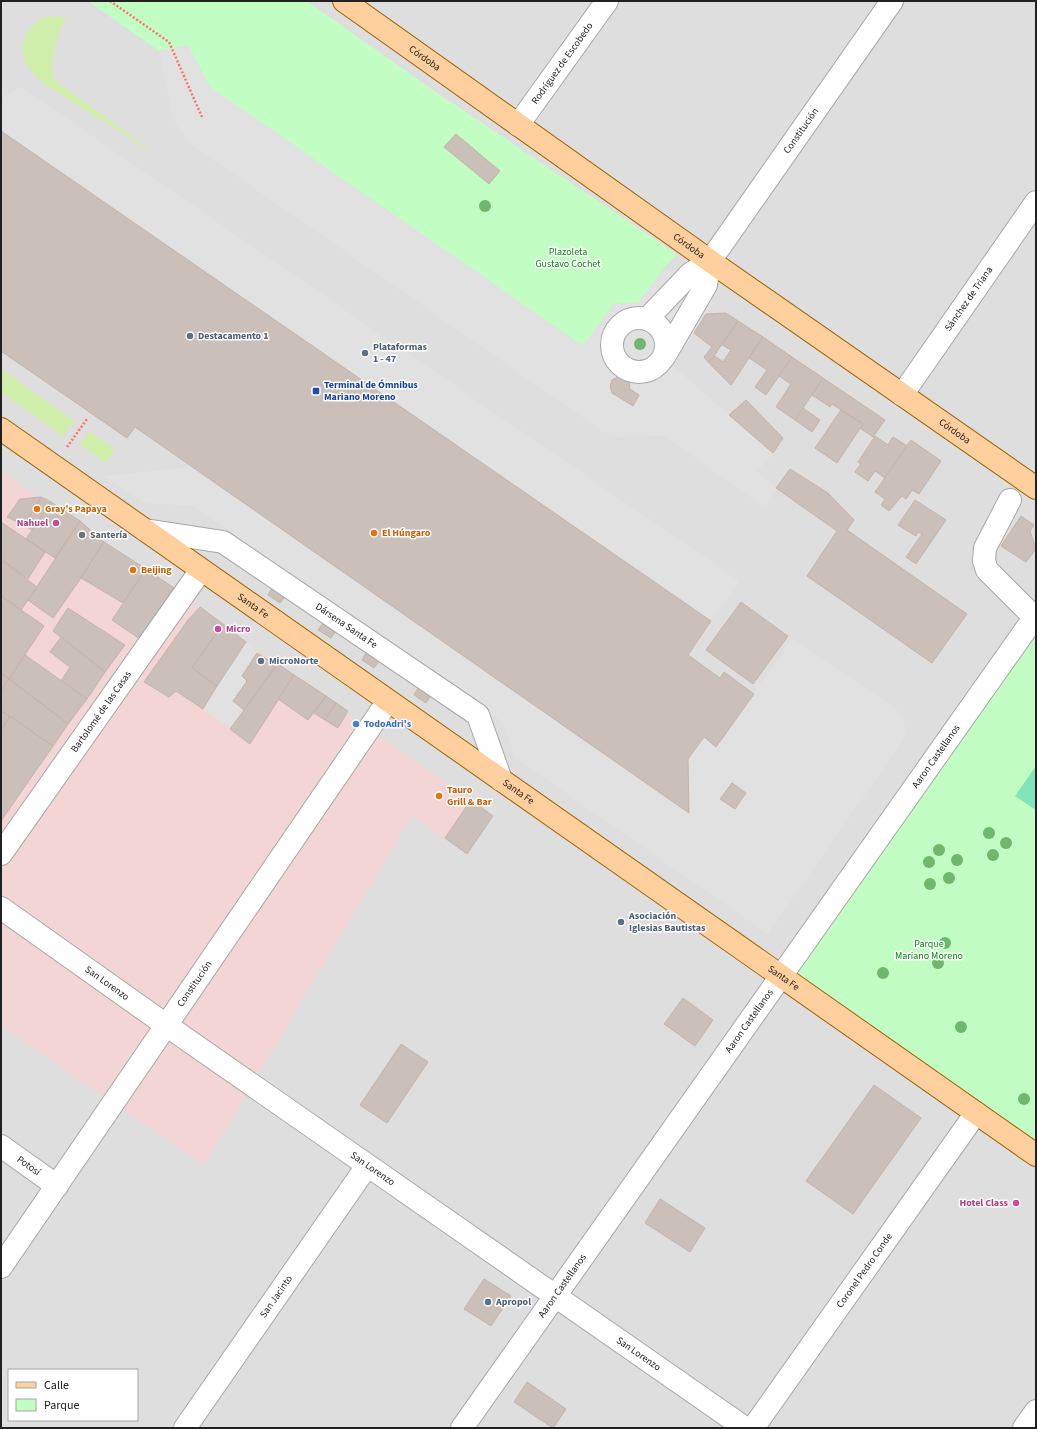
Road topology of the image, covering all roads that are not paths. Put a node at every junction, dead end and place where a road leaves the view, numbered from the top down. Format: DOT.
graph roads {
  1 [pos="344,1"];
  2 [pos="607,1"];
  3 [pos="892,1"];
  4 [pos="518,125"];
  5 [pos="1036,202"];
  6 [pos="710,261"];
  7 [pos="647,319"];
  8 [pos="664,357"];
  9 [pos="902,395"];
  10 [pos="3,436"];
  11 [pos="1036,488"];
  12 [pos="1010,500"];
  13 [pos="145,530"];
  14 [pos="201,570"];
  15 [pos="1035,616"];
  16 [pos="388,701"];
  17 [pos="501,780"];
  18 [pos="1,854"];
  19 [pos="1,908"];
  20 [pos="780,976"];
  21 [pos="166,1025"];
  22 [pos="976,1113"];
  23 [pos="1,1146"];
  24 [pos="1036,1155"];
  25 [pos="367,1166"];
  26 [pos="57,1186"];
  27 [pos="1,1267"];
  28 [pos="555,1296"];
  29 [pos="1036,1410"];
  30 [pos="744,1427"];
  31 [pos="185,1428"];
  32 [pos="462,1428"];
  33 [pos="1024,1428"];
  1 -- 4 [label="main road, Córdoba"];
  2 -- 4 [label="street, Rodríguez de Escobedo"];
  3 -- 6 [label="street, Constitución"];
  4 -- 6 [label="main road, Córdoba"];
  5 -- 9 [label="street, Sánchez de Triana"];
  6 -- 7 [label="street"];
  6 -- 8 [label="street"];
  6 -- 9 [label="main road, Córdoba"];
  7 -- 8 [label="street"];
  7 -- 8 [label="street"];
  9 -- 11 [label="main road, Córdoba"];
  10 -- 13 [label="main road, Santa Fe"];
  12 -- 15 [label="street"];
  13 -- 14 [label="main road, Santa Fe"];
  13 -- 17 [label="street, Dársena Santa Fe"];
  14 -- 16 [label="main road, Santa Fe"];
  14 -- 18 [label="street, Bartolomé de las Casas"];
  15 -- 20 [label="street, Aaron Castellanos"];
  16 -- 17 [label="main road, Santa Fe"];
  16 -- 21 [label="street, Constitución"];
  17 -- 20 [label="main road, Santa Fe"];
  19 -- 21 [label="street, San Lorenzo"];
  20 -- 22 [label="main road, Santa Fe"];
  20 -- 28 [label="street, Aaron Castellanos"];
  21 -- 25 [label="street, San Lorenzo"];
  21 -- 26 [label="street, Constitución"];
  22 -- 24 [label="main road, Santa Fe"];
  22 -- 30 [label="street, Coronel Pedro Conde"];
  23 -- 26 [label="street, Potosí"];
  25 -- 28 [label="street, San Lorenzo"];
  25 -- 31 [label="street, San Jacinto"];
  26 -- 27 [label="street, Constitución"];
  28 -- 30 [label="street, San Lorenzo"];
  28 -- 32 [label="street, Aaron Castellanos"];
  29 -- 33 [label="street"];
}
